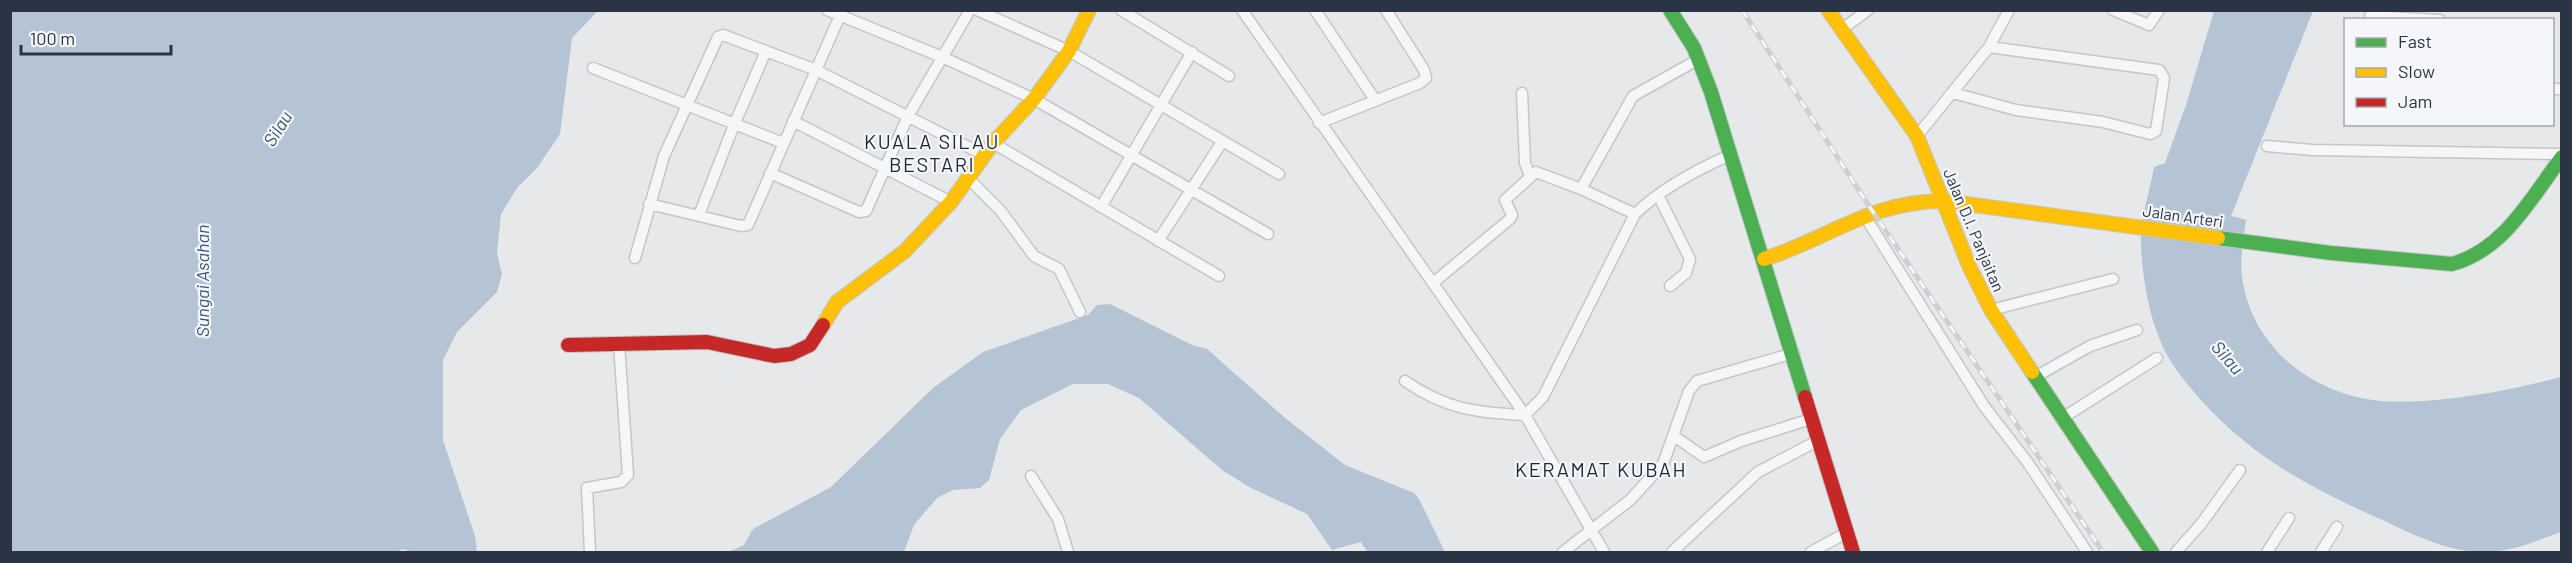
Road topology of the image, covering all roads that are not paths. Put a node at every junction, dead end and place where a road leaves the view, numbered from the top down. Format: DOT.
graph roads {
  1 [pos="827,10"];
  2 [pos="970,10"];
  3 [pos="977,10"];
  4 [pos="1089,10"];
  5 [pos="1121,10"];
  6 [pos="1242,10"];
  7 [pos="1315,10"];
  8 [pos="1386,10"];
  9 [pos="1670,10"];
  10 [pos="1828,10"];
  11 [pos="1868,10"];
  12 [pos="2009,10"];
  13 [pos="2113,10"];
  14 [pos="2159,10"];
  15 [pos="841,13"];
  16 [pos="2370,15"];
  17 [pos="2412,18"];
  18 [pos="1841,30"];
  19 [pos="1989,47"];
  20 [pos="766,51"];
  21 [pos="1069,51"];
  22 [pos="1192,52"];
  23 [pos="942,57"];
  24 [pos="1699,59"];
  25 [pos="593,68"];
  26 [pos="816,70"];
  27 [pos="1229,76"];
  28 [pos="1522,93"];
  29 [pos="1953,93"];
  30 [pos="1034,99"];
  31 [pos="1375,100"];
  32 [pos="1162,104"];
  33 [pos="685,106"];
  34 [pos="908,116"];
  35 [pos="793,121"];
  36 [pos="1319,123"];
  37 [pos="734,125"];
  38 [pos="1917,136"];
  39 [pos="1222,142"];
  40 [pos="783,143"];
  41 [pos="993,143"];
  42 [pos="2267,146"];
  43 [pos="984,155"];
  44 [pos="1132,155"];
  45 [pos="1731,155"];
  46 [pos="2562,156"];
  47 [pos="887,167"];
  48 [pos="770,173"];
  49 [pos="1279,174"];
  50 [pos="1530,176"];
  51 [pos="967,177"];
  52 [pos="1581,189"];
  53 [pos="1191,190"];
  54 [pos="1658,195"];
  55 [pos="1944,201"];
  56 [pos="951,202"];
  57 [pos="649,204"];
  58 [pos="1101,207"];
  59 [pos="1635,214"];
  60 [pos="699,215"];
  61 [pos="1864,215"];
  62 [pos="1268,234"];
  63 [pos="1158,241"];
  64 [pos="635,258"];
  65 [pos="1764,259"];
  66 [pos="1219,276"];
  67 [pos="2113,279"];
  68 [pos="1433,283"];
  69 [pos="1670,286"];
  70 [pos="1991,310"];
  71 [pos="1080,312"];
  72 [pos="2137,330"];
  73 [pos="619,344"];
  74 [pos="568,345"];
  75 [pos="1794,353"];
  76 [pos="2157,358"];
  77 [pos="2036,377"];
  78 [pos="1405,381"];
  79 [pos="1525,415"];
  80 [pos="1812,418"];
  81 [pos="2061,419"];
  82 [pos="1674,436"];
  83 [pos="1819,440"];
  84 [pos="2240,470"];
  85 [pos="1031,476"];
  86 [pos="2289,518"];
  87 [pos="2337,527"];
  88 [pos="1591,532"];
  89 [pos="1848,532"];
  90 [pos="590,552"];
  91 [pos="1068,552"];
  92 [pos="1563,552"];
  93 [pos="1604,552"];
  94 [pos="1672,552"];
  95 [pos="1811,552"];
  96 [pos="1853,552"];
  97 [pos="2087,552"];
  98 [pos="2152,552"];
  99 [pos="2176,552"];
  100 [pos="2267,552"];
  101 [pos="2321,552"];
  1 -- 15 [label="street"];
  2 -- 23 [label="street"];
  3 -- 21 [label="street"];
  4 -- 21 [label="main road"];
  5 -- 22 [label="street"];
  6 -- 36 [label="street"];
  7 -- 31 [label="street"];
  8 -- 31 [label="street"];
  9 -- 24 [label="main road"];
  10 -- 18 [label="main road, Jalan D.I. Panjaitan"];
  11 -- 18 [label="street"];
  12 -- 19 [label="street"];
  13 -- 14 [label="street"];
  15 -- 23 [label="street"];
  15 -- 26 [label="street"];
  16 -- 17 [label="street"];
  18 -- 38 [label="main road, Jalan D.I. Panjaitan"];
  19 -- 29 [label="street"];
  19 -- 29 [label="street"];
  20 -- 26 [label="street"];
  20 -- 33 [label="street"];
  20 -- 37 [label="street"];
  21 -- 30 [label="main road"];
  21 -- 32 [label="street"];
  22 -- 27 [label="street"];
  22 -- 32 [label="street"];
  23 -- 30 [label="street"];
  23 -- 34 [label="street"];
  24 -- 45 [label="main road"];
  24 -- 52 [label="street"];
  25 -- 33 [label="street"];
  26 -- 34 [label="street"];
  26 -- 35 [label="street"];
  28 -- 50 [label="street"];
  29 -- 38 [label="street"];
  30 -- 41 [label="main road"];
  30 -- 44 [label="street"];
  31 -- 36 [label="street"];
  32 -- 39 [label="street"];
  32 -- 44 [label="street"];
  33 -- 37 [label="street"];
  33 -- 57 [label="street"];
  34 -- 43 [label="street"];
  34 -- 47 [label="street"];
  35 -- 40 [label="street"];
  35 -- 47 [label="street"];
  36 -- 68 [label="street"];
  37 -- 40 [label="street"];
  37 -- 60 [label="street"];
  38 -- 55 [label="main road, Jalan D.I. Panjaitan"];
  39 -- 49 [label="street"];
  39 -- 53 [label="street"];
  40 -- 48 [label="street"];
  41 -- 43 [label="main road"];
  41 -- 58 [label="street"];
  42 -- 46 [label="street"];
  43 -- 51 [label="main road"];
  44 -- 53 [label="street"];
  44 -- 58 [label="street"];
  45 -- 54 [label="street"];
  45 -- 65 [label="main road"];
  46 -- 55 [label="main road, Jalan Arteri"];
  47 -- 48 [label="street"];
  47 -- 56 [label="street"];
  48 -- 60 [label="street"];
  50 -- 52 [label="street"];
  50 -- 68 [label="street"];
  51 -- 56 [label="main road"];
  51 -- 71 [label="street"];
  52 -- 59 [label="street"];
  53 -- 62 [label="street"];
  53 -- 63 [label="street"];
  54 -- 59 [label="street"];
  54 -- 69 [label="street"];
  55 -- 61 [label="main road, Jalan Arteri"];
  55 -- 70 [label="main road, Jalan D.I. Panjaitan"];
  56 -- 73 [label="main road"];
  57 -- 60 [label="street"];
  57 -- 64 [label="street"];
  58 -- 63 [label="street"];
  59 -- 79 [label="street"];
  61 -- 65 [label="main road, Jalan Arteri"];
  61 -- 97 [label="street"];
  63 -- 66 [label="street"];
  65 -- 75 [label="main road"];
  67 -- 70 [label="street"];
  68 -- 79 [label="street"];
  70 -- 77 [label="main road, Jalan D.I. Panjaitan"];
  72 -- 77 [label="street"];
  73 -- 74 [label="main road"];
  73 -- 90 [label="street"];
  75 -- 80 [label="main road"];
  75 -- 82 [label="street"];
  76 -- 81 [label="street"];
  77 -- 81 [label="main road, Jalan D.I. Panjaitan"];
  78 -- 79 [label="street"];
  79 -- 88 [label="street"];
  80 -- 82 [label="street"];
  80 -- 83 [label="main road"];
  81 -- 98 [label="main road, Jalan D.I. Panjaitan"];
  82 -- 88 [label="street"];
  83 -- 89 [label="main road"];
  83 -- 94 [label="street"];
  84 -- 99 [label="street"];
  85 -- 91 [label="street"];
  86 -- 100 [label="street"];
  87 -- 101 [label="street"];
  88 -- 92 [label="street"];
  88 -- 93 [label="street"];
  89 -- 95 [label="street"];
  89 -- 96 [label="main road"];
}
